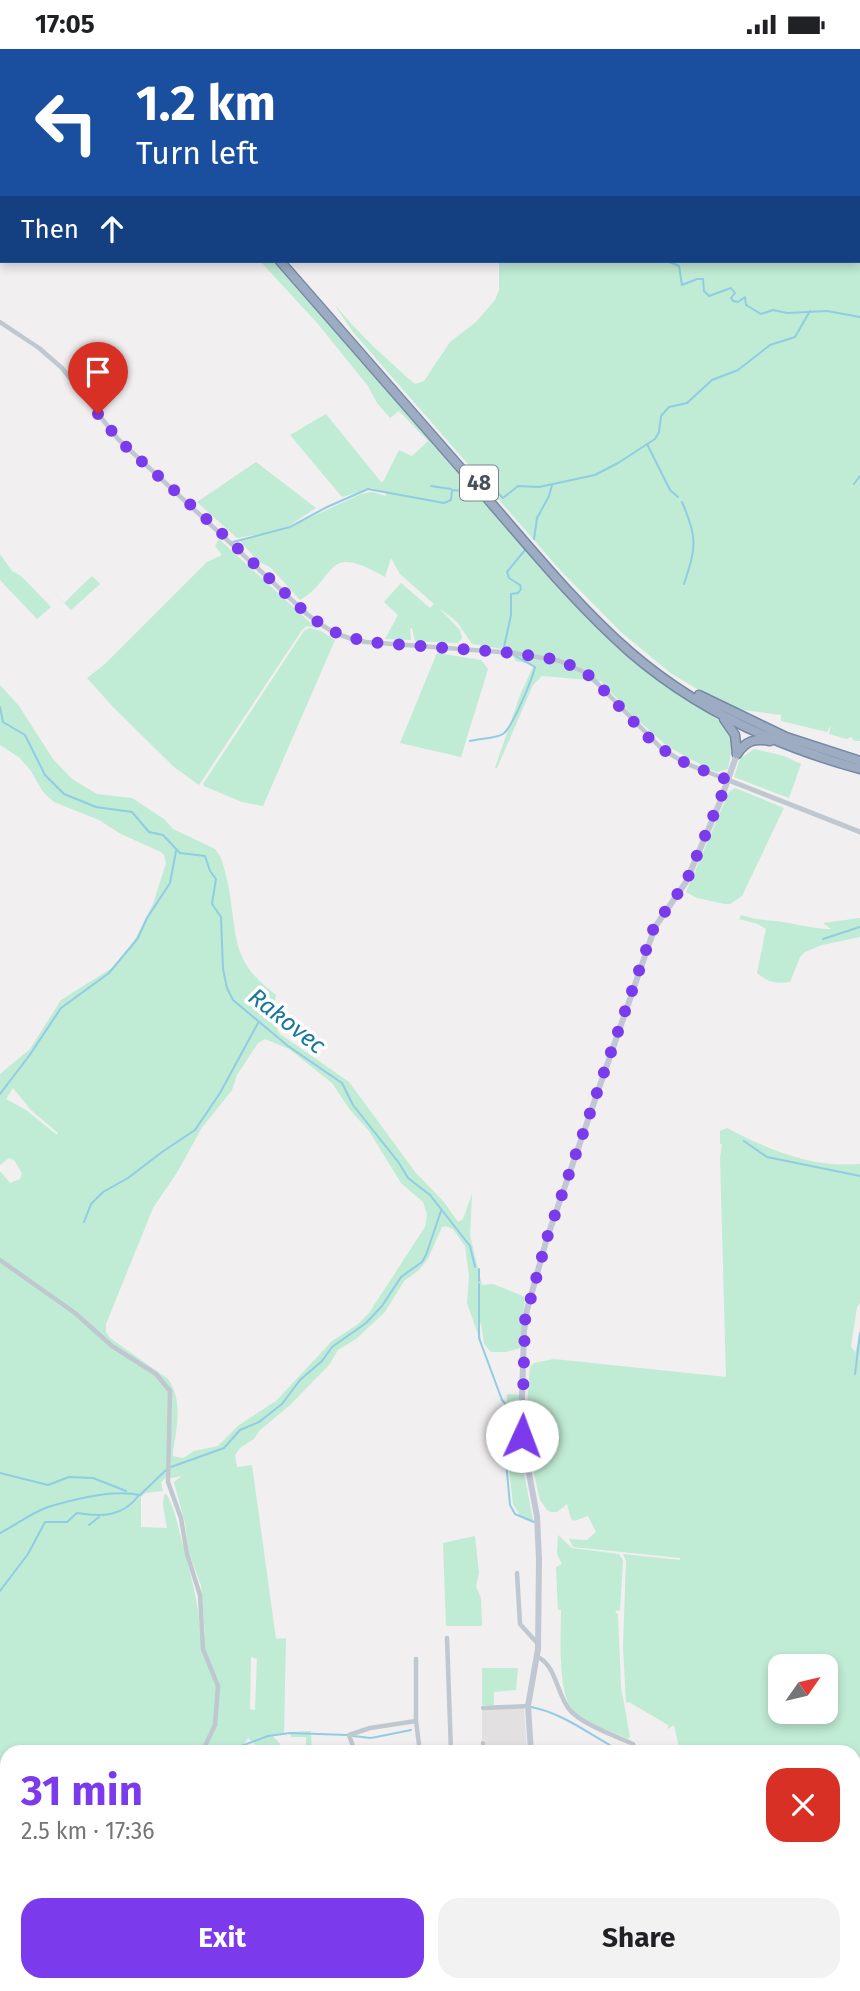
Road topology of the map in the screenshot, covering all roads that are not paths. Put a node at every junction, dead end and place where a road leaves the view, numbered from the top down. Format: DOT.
graph roads {
  1 [pos="282,263"];
  2 [pos="288,263"];
  3 [pos="0,322"];
  4 [pos="706,706"];
  5 [pos="783,743"];
  6 [pos="737,754"];
  7 [pos="860,761"];
  8 [pos="860,769"];
  9 [pos="728,780"];
  10 [pos="860,832"];
  11 [pos="0,1259"];
  12 [pos="517,1573"];
  13 [pos="447,1638"];
  14 [pos="538,1644"];
  15 [pos="538,1657"];
  16 [pos="416,1659"];
  17 [pos="528,1706"];
  18 [pos="483,1708"];
  19 [pos="416,1721"];
  20 [pos="483,1742"];
  21 [pos="205,1745"];
  22 [pos="353,1745"];
  23 [pos="419,1745"];
  24 [pos="451,1745"];
  25 [pos="483,1745"];
  26 [pos="531,1745"];
  27 [pos="633,1745"];
  1 -- 4 [label="highway, 48"];
  2 -- 7 [label="highway, 48"];
  3 -- 9 [label="street"];
  4 -- 5 [label="highway, 48"];
  4 -- 6 [label="highway, 48"];
  5 -- 6 [label="highway, 48"];
  5 -- 8 [label="highway, 48"];
  6 -- 9 [label="main road"];
  9 -- 10 [label="street"];
  9 -- 14 [label="main road"];
  11 -- 21 [label="street"];
  12 -- 14 [label="street"];
  13 -- 24 [label="street"];
  14 -- 15 [label="main road"];
  15 -- 17 [label="main road"];
  15 -- 27 [label="street"];
  16 -- 19 [label="street"];
  17 -- 18 [label="street"];
  17 -- 26 [label="main road"];
  19 -- 22 [label="street"];
  19 -- 23 [label="street"];
  20 -- 25 [label="street"];
}
